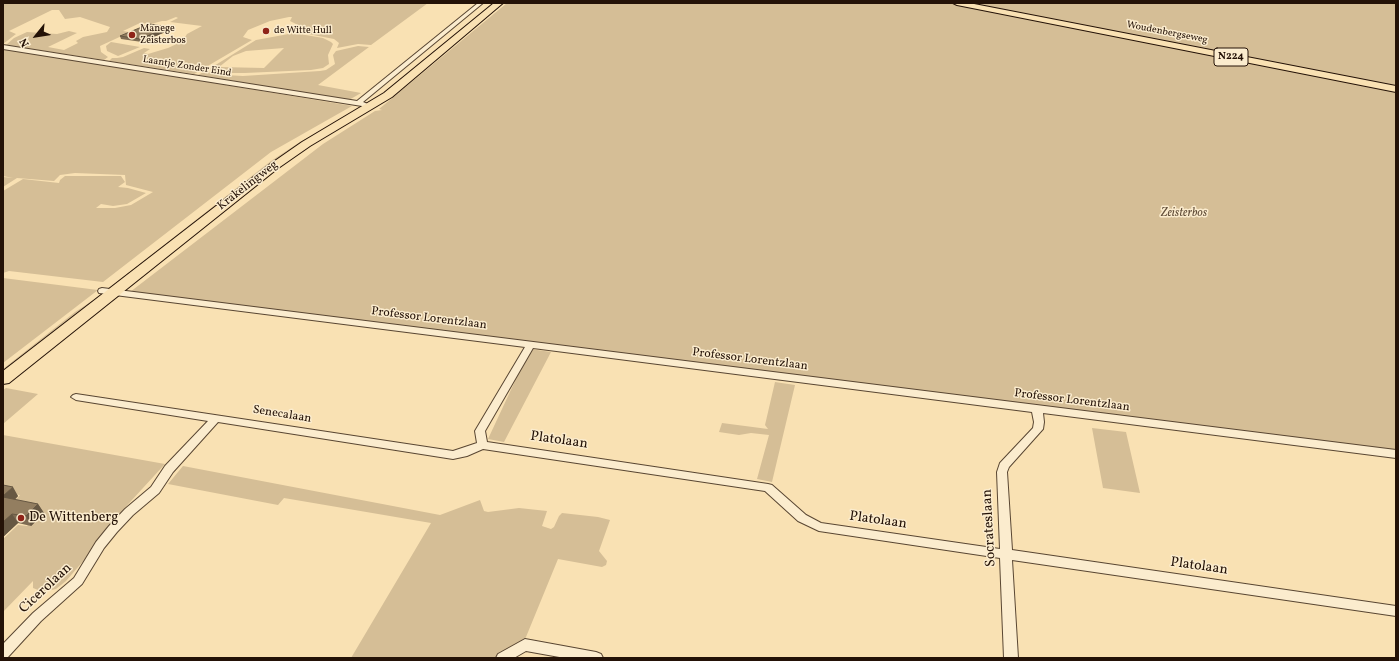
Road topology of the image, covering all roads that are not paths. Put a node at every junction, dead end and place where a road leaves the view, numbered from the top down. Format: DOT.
graph roads {
  1 [pos="481,3"];
  2 [pos="491,3"];
  3 [pos="499,3"];
  4 [pos="957,3"];
  5 [pos="3,47"];
  6 [pos="1396,89"];
  7 [pos="363,105"];
  8 [pos="112,292"];
  9 [pos="69,334"];
  10 [pos="530,346"];
  11 [pos="3,366"];
  12 [pos="3,379"];
  13 [pos="76,397"];
  14 [pos="1037,409"];
  15 [pos="216,418"];
  16 [pos="482,445"];
  17 [pos="1396,454"];
  18 [pos="1007,554"];
  19 [pos="1396,611"];
  20 [pos="3,653"];
  21 [pos="503,658"];
  22 [pos="596,658"];
  23 [pos="1011,658"];
  1 -- 7 [label="street, Krakelingweg"];
  2 -- 7 [label="main road, Krakelingweg"];
  3 -- 7 [label="main road, Krakelingweg"];
  4 -- 6 [label="main road, Woudenbergseweg / N224"];
  5 -- 7 [label="street, Laantje Zonder Eind"];
  7 -- 8 [label="main road, Krakelingweg"];
  8 -- 9 [label="street, Krakelingweg"];
  8 -- 10 [label="street, Professor Lorentzlaan"];
  8 -- 11 [label="main road, Krakelingweg"];
  8 -- 12 [label="main road, Krakelingweg"];
  10 -- 14 [label="street, Professor Lorentzlaan"];
  10 -- 16 [label="street"];
  13 -- 15 [label="street, Senecalaan"];
  14 -- 17 [label="street, Professor Lorentzlaan"];
  14 -- 18 [label="street, Socrateslaan"];
  15 -- 16 [label="street, Senecalaan"];
  15 -- 20 [label="street, Cicerolaan"];
  16 -- 18 [label="street, Platolaan"];
  18 -- 19 [label="street, Platolaan"];
  18 -- 23 [label="street, Socrateslaan"];
  21 -- 22 [label="street"];
}
